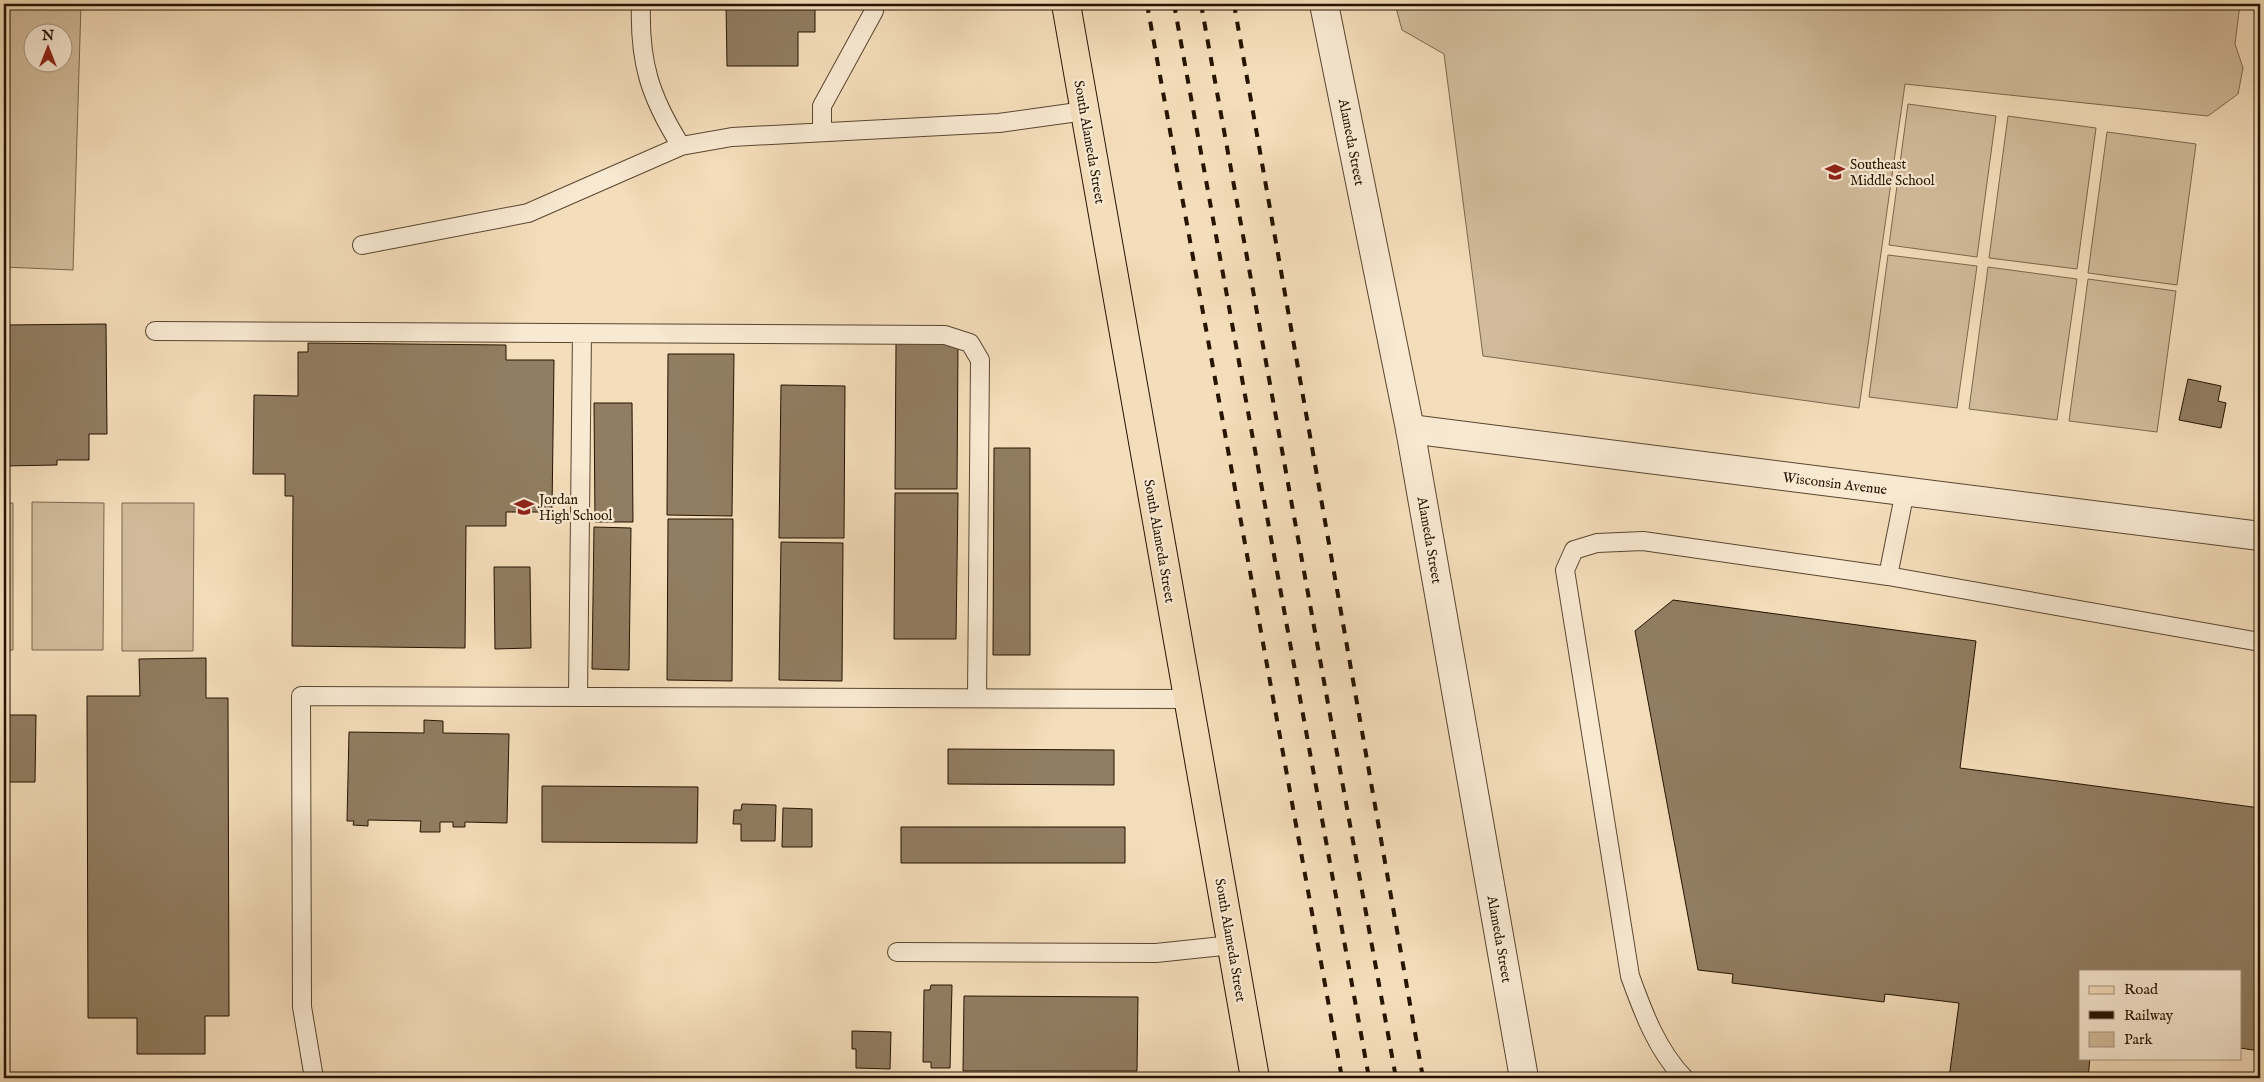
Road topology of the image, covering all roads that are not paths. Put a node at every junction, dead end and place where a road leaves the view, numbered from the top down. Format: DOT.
graph roads {
  1 [pos="641,4"];
  2 [pos="873,4"];
  3 [pos="1066,4"];
  4 [pos="1324,4"];
  5 [pos="1085,111"];
  6 [pos="822,132"];
  7 [pos="681,146"];
  8 [pos="362,245"];
  9 [pos="155,331"];
  10 [pos="582,333"];
  11 [pos="1410,429"];
  12 [pos="1905,491"];
  13 [pos="2260,536"];
  14 [pos="1888,576"];
  15 [pos="2260,642"];
  16 [pos="578,696"];
  17 [pos="976,698"];
  18 [pos="1188,699"];
  19 [pos="1232,945"];
  20 [pos="897,952"];
  21 [pos="314,1078"];
  22 [pos="1255,1078"];
  23 [pos="1524,1078"];
  24 [pos="1684,1078"];
  1 -- 7 [label="lane"];
  2 -- 6 [label="lane"];
  3 -- 5 [label="main road, South Alameda Street"];
  4 -- 11 [label="street, Alameda Street"];
  5 -- 6 [label="lane"];
  5 -- 18 [label="main road, South Alameda Street"];
  6 -- 7 [label="lane"];
  7 -- 8 [label="lane"];
  9 -- 10 [label="lane"];
  10 -- 16 [label="lane"];
  10 -- 17 [label="lane"];
  11 -- 12 [label="street, Wisconsin Avenue"];
  11 -- 23 [label="street, Alameda Street"];
  12 -- 13 [label="street, Wisconsin Avenue"];
  12 -- 14 [label="lane"];
  14 -- 15 [label="lane"];
  14 -- 24 [label="lane"];
  16 -- 17 [label="lane"];
  16 -- 21 [label="lane"];
  17 -- 18 [label="lane"];
  18 -- 19 [label="main road, South Alameda Street"];
  19 -- 20 [label="lane"];
  19 -- 22 [label="main road, South Alameda Street"];
}
